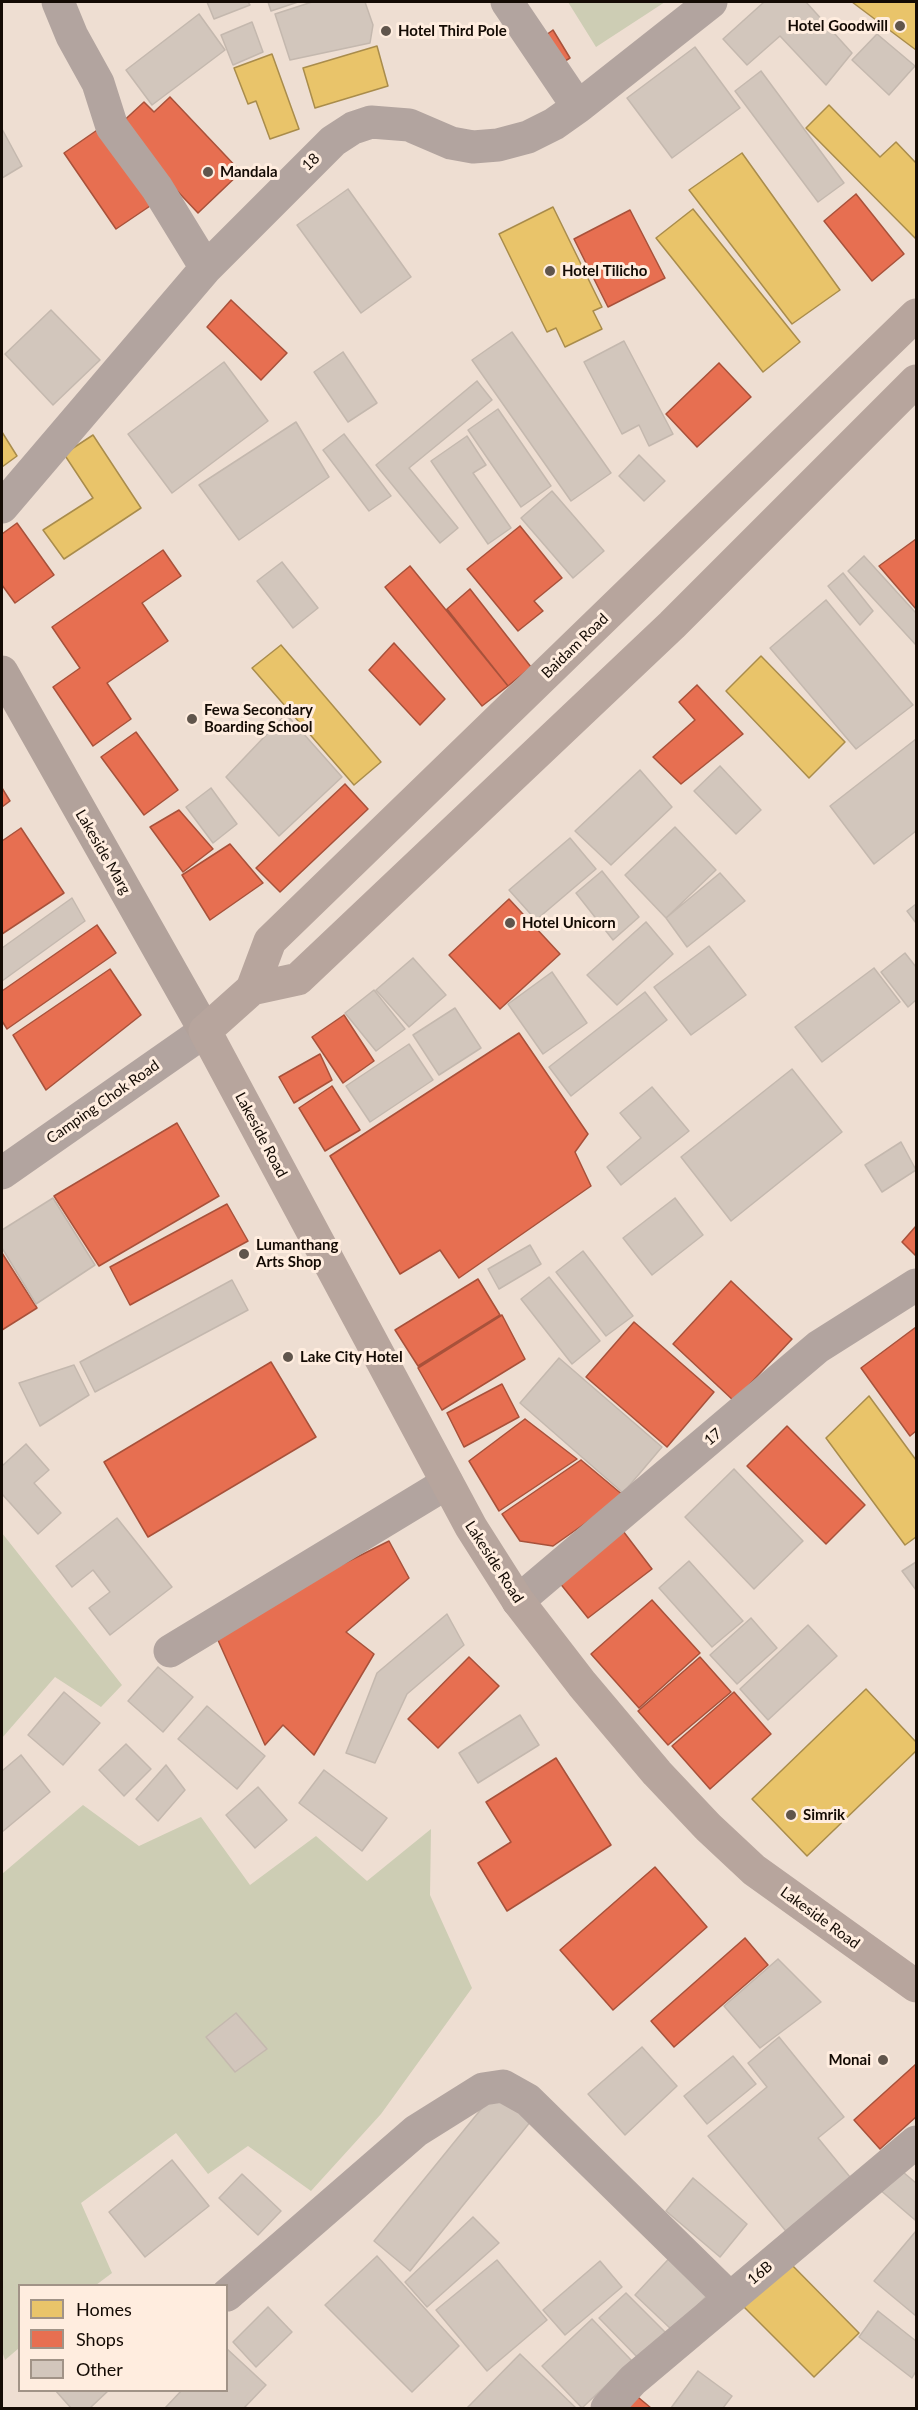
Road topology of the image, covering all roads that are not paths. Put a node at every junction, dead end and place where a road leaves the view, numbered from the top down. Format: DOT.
graph roads {
  1 [pos="58,2"];
  2 [pos="507,2"];
  3 [pos="711,2"];
  4 [pos="578,107"];
  5 [pos="206,268"];
  6 [pos="916,315"];
  7 [pos="916,381"];
  8 [pos="2,507"];
  9 [pos="2,672"];
  10 [pos="252,989"];
  11 [pos="205,1031"];
  12 [pos="2,1173"];
  13 [pos="916,1285"];
  14 [pos="447,1483"];
  15 [pos="518,1601"];
  16 [pos="170,1651"];
  17 [pos="916,1986"];
  18 [pos="916,2142"];
  19 [pos="228,2294"];
  20 [pos="730,2298"];
  21 [pos="607,2409"];
  1 -- 5 [label="street"];
  2 -- 4 [label="street"];
  3 -- 4 [label="street, 18 / 18"];
  4 -- 5 [label="street, 18 / 18"];
  5 -- 8 [label="street, 18 / 18"];
  6 -- 10 [label="main road, Baidam Road"];
  7 -- 10 [label="main road, Baidam Road"];
  9 -- 11 [label="main road, Lakeside Marg"];
  10 -- 11 [label="main road, Baidam Road"];
  11 -- 12 [label="street, Camping Chok Road"];
  11 -- 14 [label="main road, Lakeside Road"];
  13 -- 15 [label="street, 17 / 17"];
  14 -- 15 [label="main road, Lakeside Road"];
  14 -- 16 [label="street"];
  15 -- 17 [label="main road, Lakeside Road"];
  18 -- 20 [label="street, 16B"];
  19 -- 20 [label="street"];
  20 -- 21 [label="street, 16B"];
}
